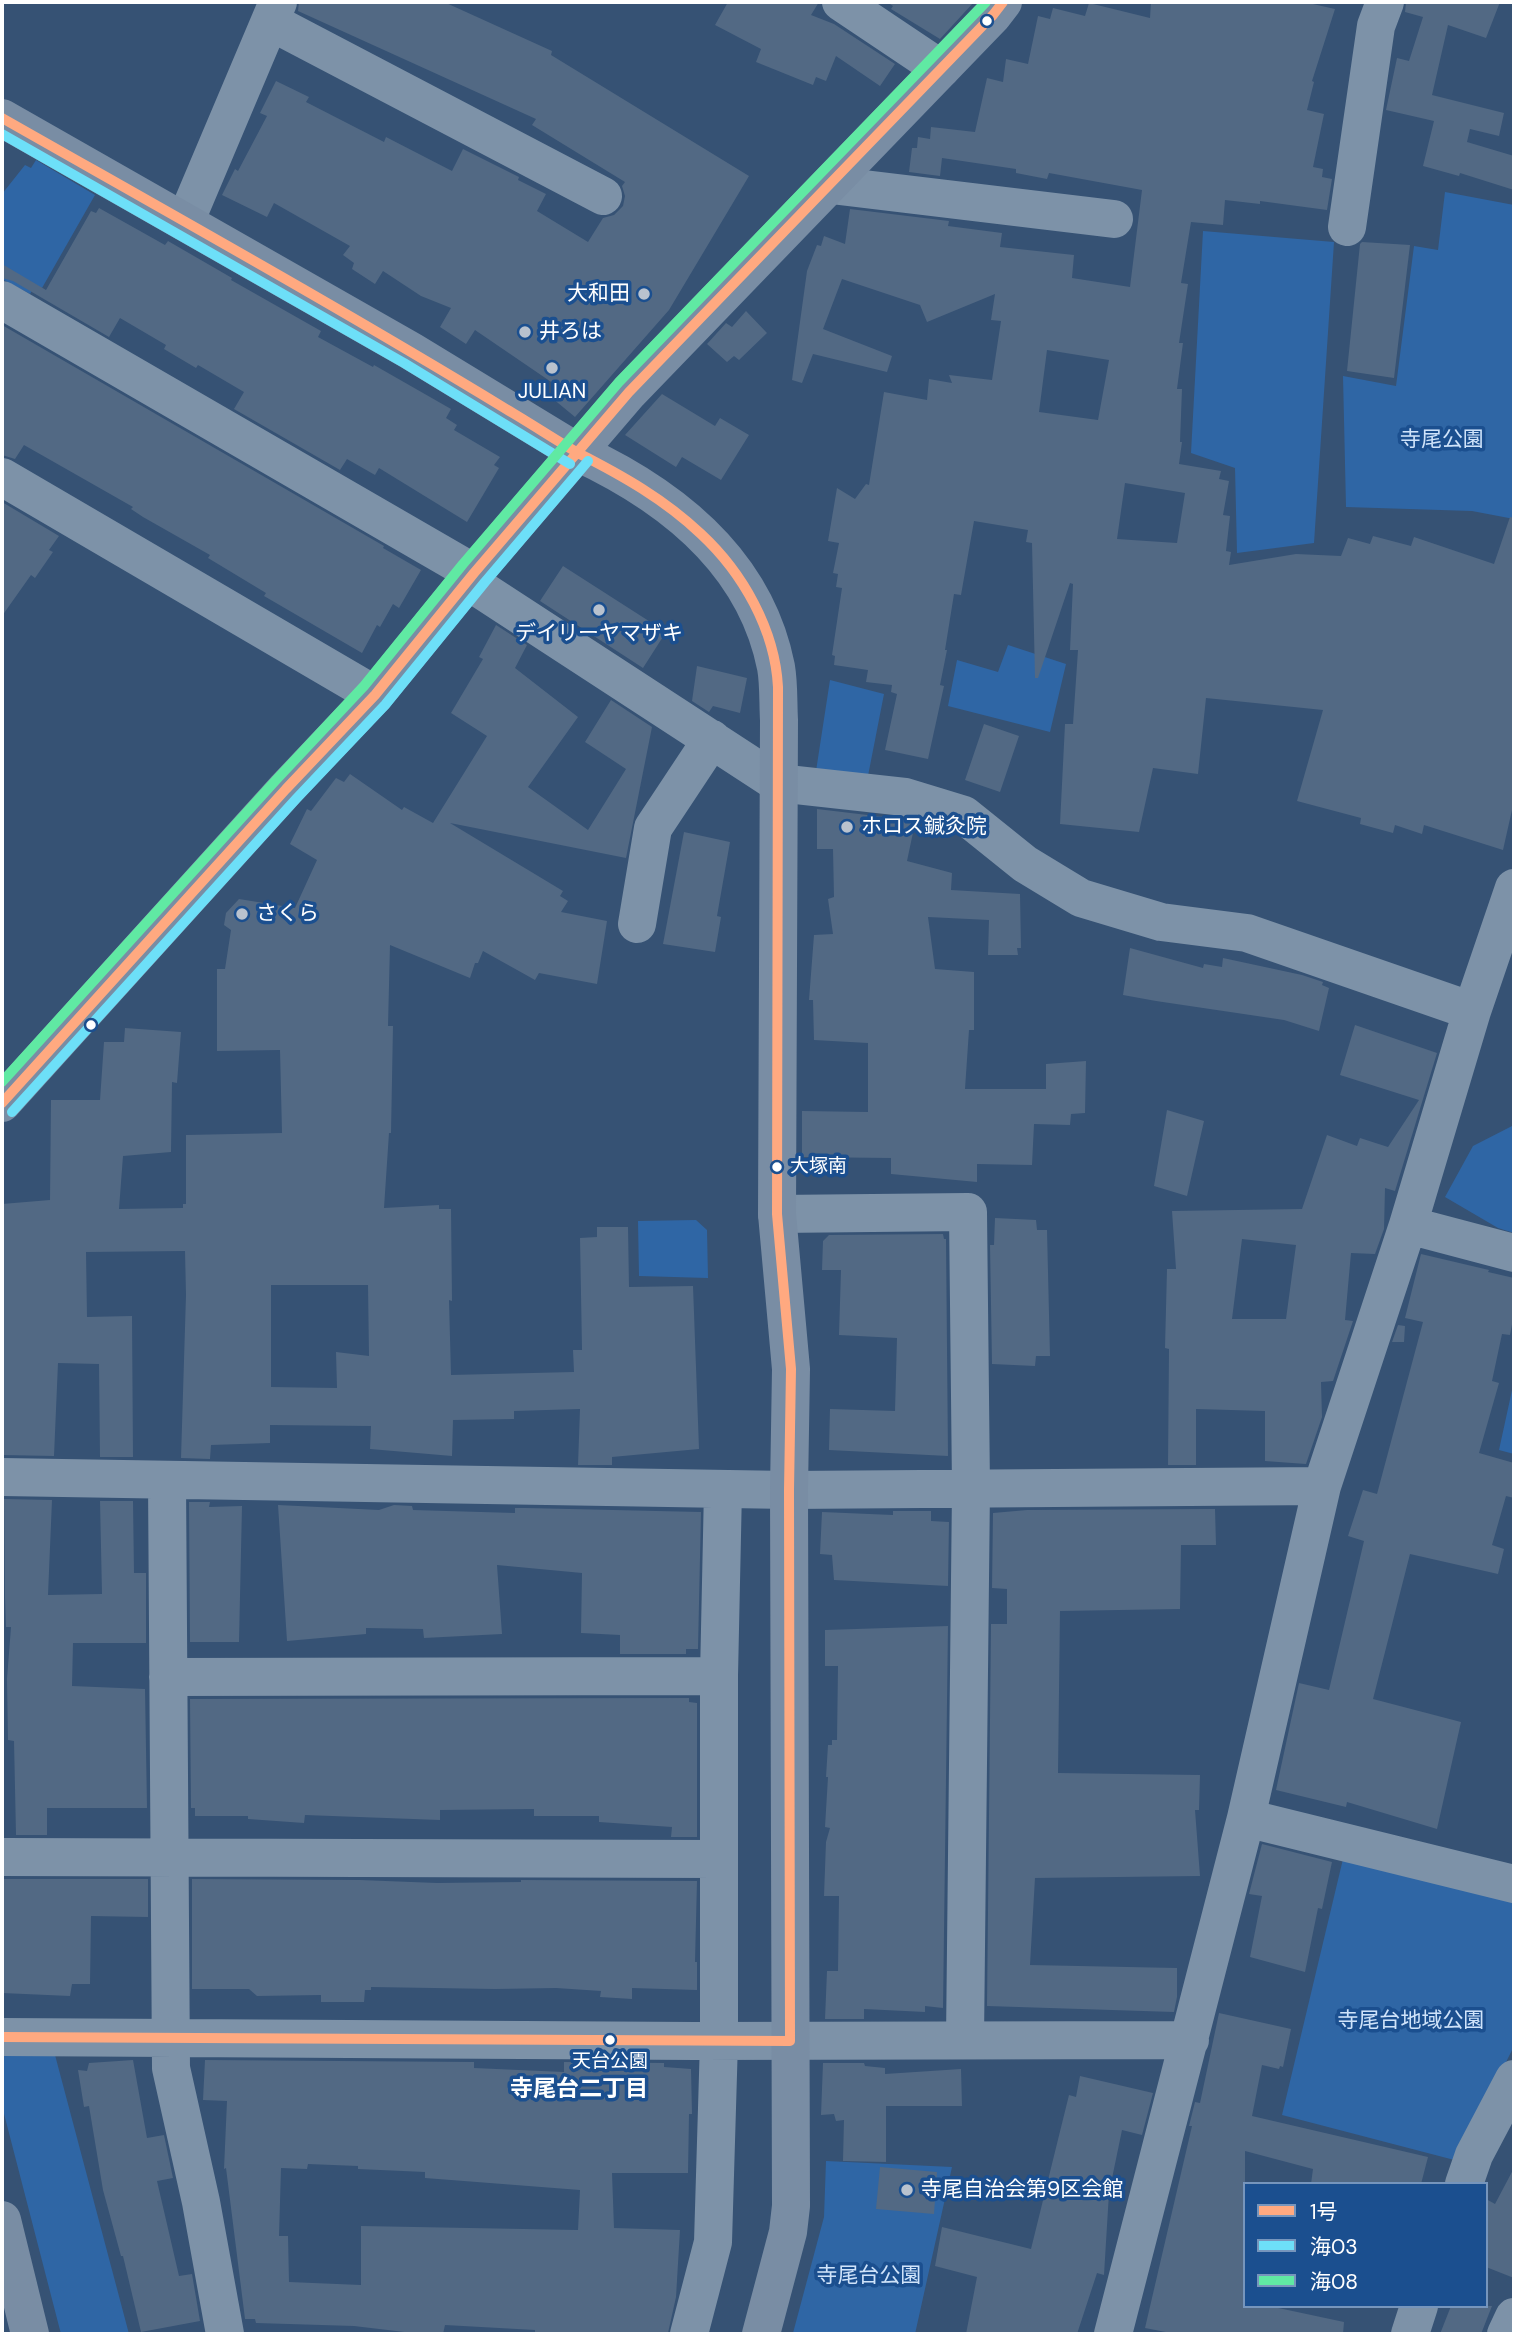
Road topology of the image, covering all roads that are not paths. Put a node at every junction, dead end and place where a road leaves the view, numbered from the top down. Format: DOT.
graph roads {
  1 [pos="841,2"];
  2 [pos="1003,2"];
  3 [pos="1385,2"];
  4 [pos="274,12"];
  5 [pos="941,69"];
  6 [pos="2,118"];
  7 [pos="831,185"];
  8 [pos="603,197"];
  9 [pos="1114,219"];
  10 [pos="185,222"];
  11 [pos="1347,227"];
  12 [pos="2,300"];
  13 [pos="577,452"];
  14 [pos="2,477"];
  15 [pos="471,577"];
  16 [pos="375,695"];
  17 [pos="712,739"];
  18 [pos="778,783"];
  19 [pos="1514,888"];
  20 [pos="636,925"];
  21 [pos="1472,1011"];
  22 [pos="2,1103"];
  23 [pos="777,1214"];
  24 [pos="1408,1224"];
  25 [pos="1514,1253"];
  26 [pos="2,1477"];
  27 [pos="167,1480"];
  28 [pos="1322,1486"];
  29 [pos="723,1489"];
  30 [pos="971,1489"];
  31 [pos="789,1490"];
  32 [pos="719,1676"];
  33 [pos="168,1677"];
  34 [pos="1246,1818"];
  35 [pos="2,1857"];
  36 [pos="169,1858"];
  37 [pos="719,1859"];
  38 [pos="1514,1884"];
  39 [pos="2,2036"];
  40 [pos="171,2039"];
  41 [pos="965,2039"];
  42 [pos="1190,2040"];
  43 [pos="719,2041"];
  44 [pos="790,2041"];
  45 [pos="1514,2079"];
  46 [pos="1465,2182"];
  47 [pos="2,2220"];
  48 [pos="1418,2308"];
  49 [pos="1514,2317"];
  50 [pos="30,2334"];
  51 [pos="225,2334"];
  52 [pos="689,2334"];
  53 [pos="761,2334"];
  54 [pos="1113,2334"];
  55 [pos="1410,2334"];
  56 [pos="1506,2334"];
  1 -- 5 [label="street"];
  2 -- 5 [label="street"];
  3 -- 11 [label="street"];
  4 -- 8 [label="street"];
  4 -- 10 [label="street"];
  5 -- 7 [label="street"];
  6 -- 10 [label="street"];
  7 -- 9 [label="street"];
  7 -- 13 [label="street"];
  10 -- 13 [label="street"];
  12 -- 15 [label="street"];
  13 -- 15 [label="street"];
  13 -- 18 [label="street"];
  14 -- 16 [label="street"];
  15 -- 16 [label="street"];
  15 -- 17 [label="street"];
  16 -- 22 [label="street"];
  17 -- 18 [label="street"];
  17 -- 20 [label="street"];
  18 -- 21 [label="street"];
  18 -- 23 [label="street"];
  19 -- 21 [label="street"];
  21 -- 24 [label="street"];
  23 -- 30 [label="street"];
  23 -- 31 [label="street"];
  24 -- 25 [label="street"];
  24 -- 28 [label="street"];
  26 -- 27 [label="street"];
  27 -- 29 [label="street"];
  27 -- 33 [label="street"];
  28 -- 30 [label="street"];
  28 -- 34 [label="street"];
  29 -- 31 [label="street"];
  29 -- 32 [label="street"];
  30 -- 31 [label="street"];
  30 -- 41 [label="street"];
  31 -- 44 [label="street"];
  32 -- 33 [label="street"];
  32 -- 37 [label="street"];
  33 -- 36 [label="street"];
  34 -- 38 [label="street"];
  34 -- 42 [label="street"];
  35 -- 36 [label="street"];
  36 -- 37 [label="street"];
  36 -- 40 [label="street"];
  37 -- 43 [label="street"];
  39 -- 40 [label="street"];
  40 -- 43 [label="street"];
  40 -- 51 [label="street"];
  41 -- 42 [label="street"];
  41 -- 44 [label="street"];
  42 -- 54 [label="street"];
  43 -- 44 [label="street"];
  43 -- 52 [label="street"];
  44 -- 53 [label="street"];
  45 -- 46 [label="street"];
  47 -- 50 [label="street"];
  48 -- 55 [label="street"];
  49 -- 56 [label="street"];
}
